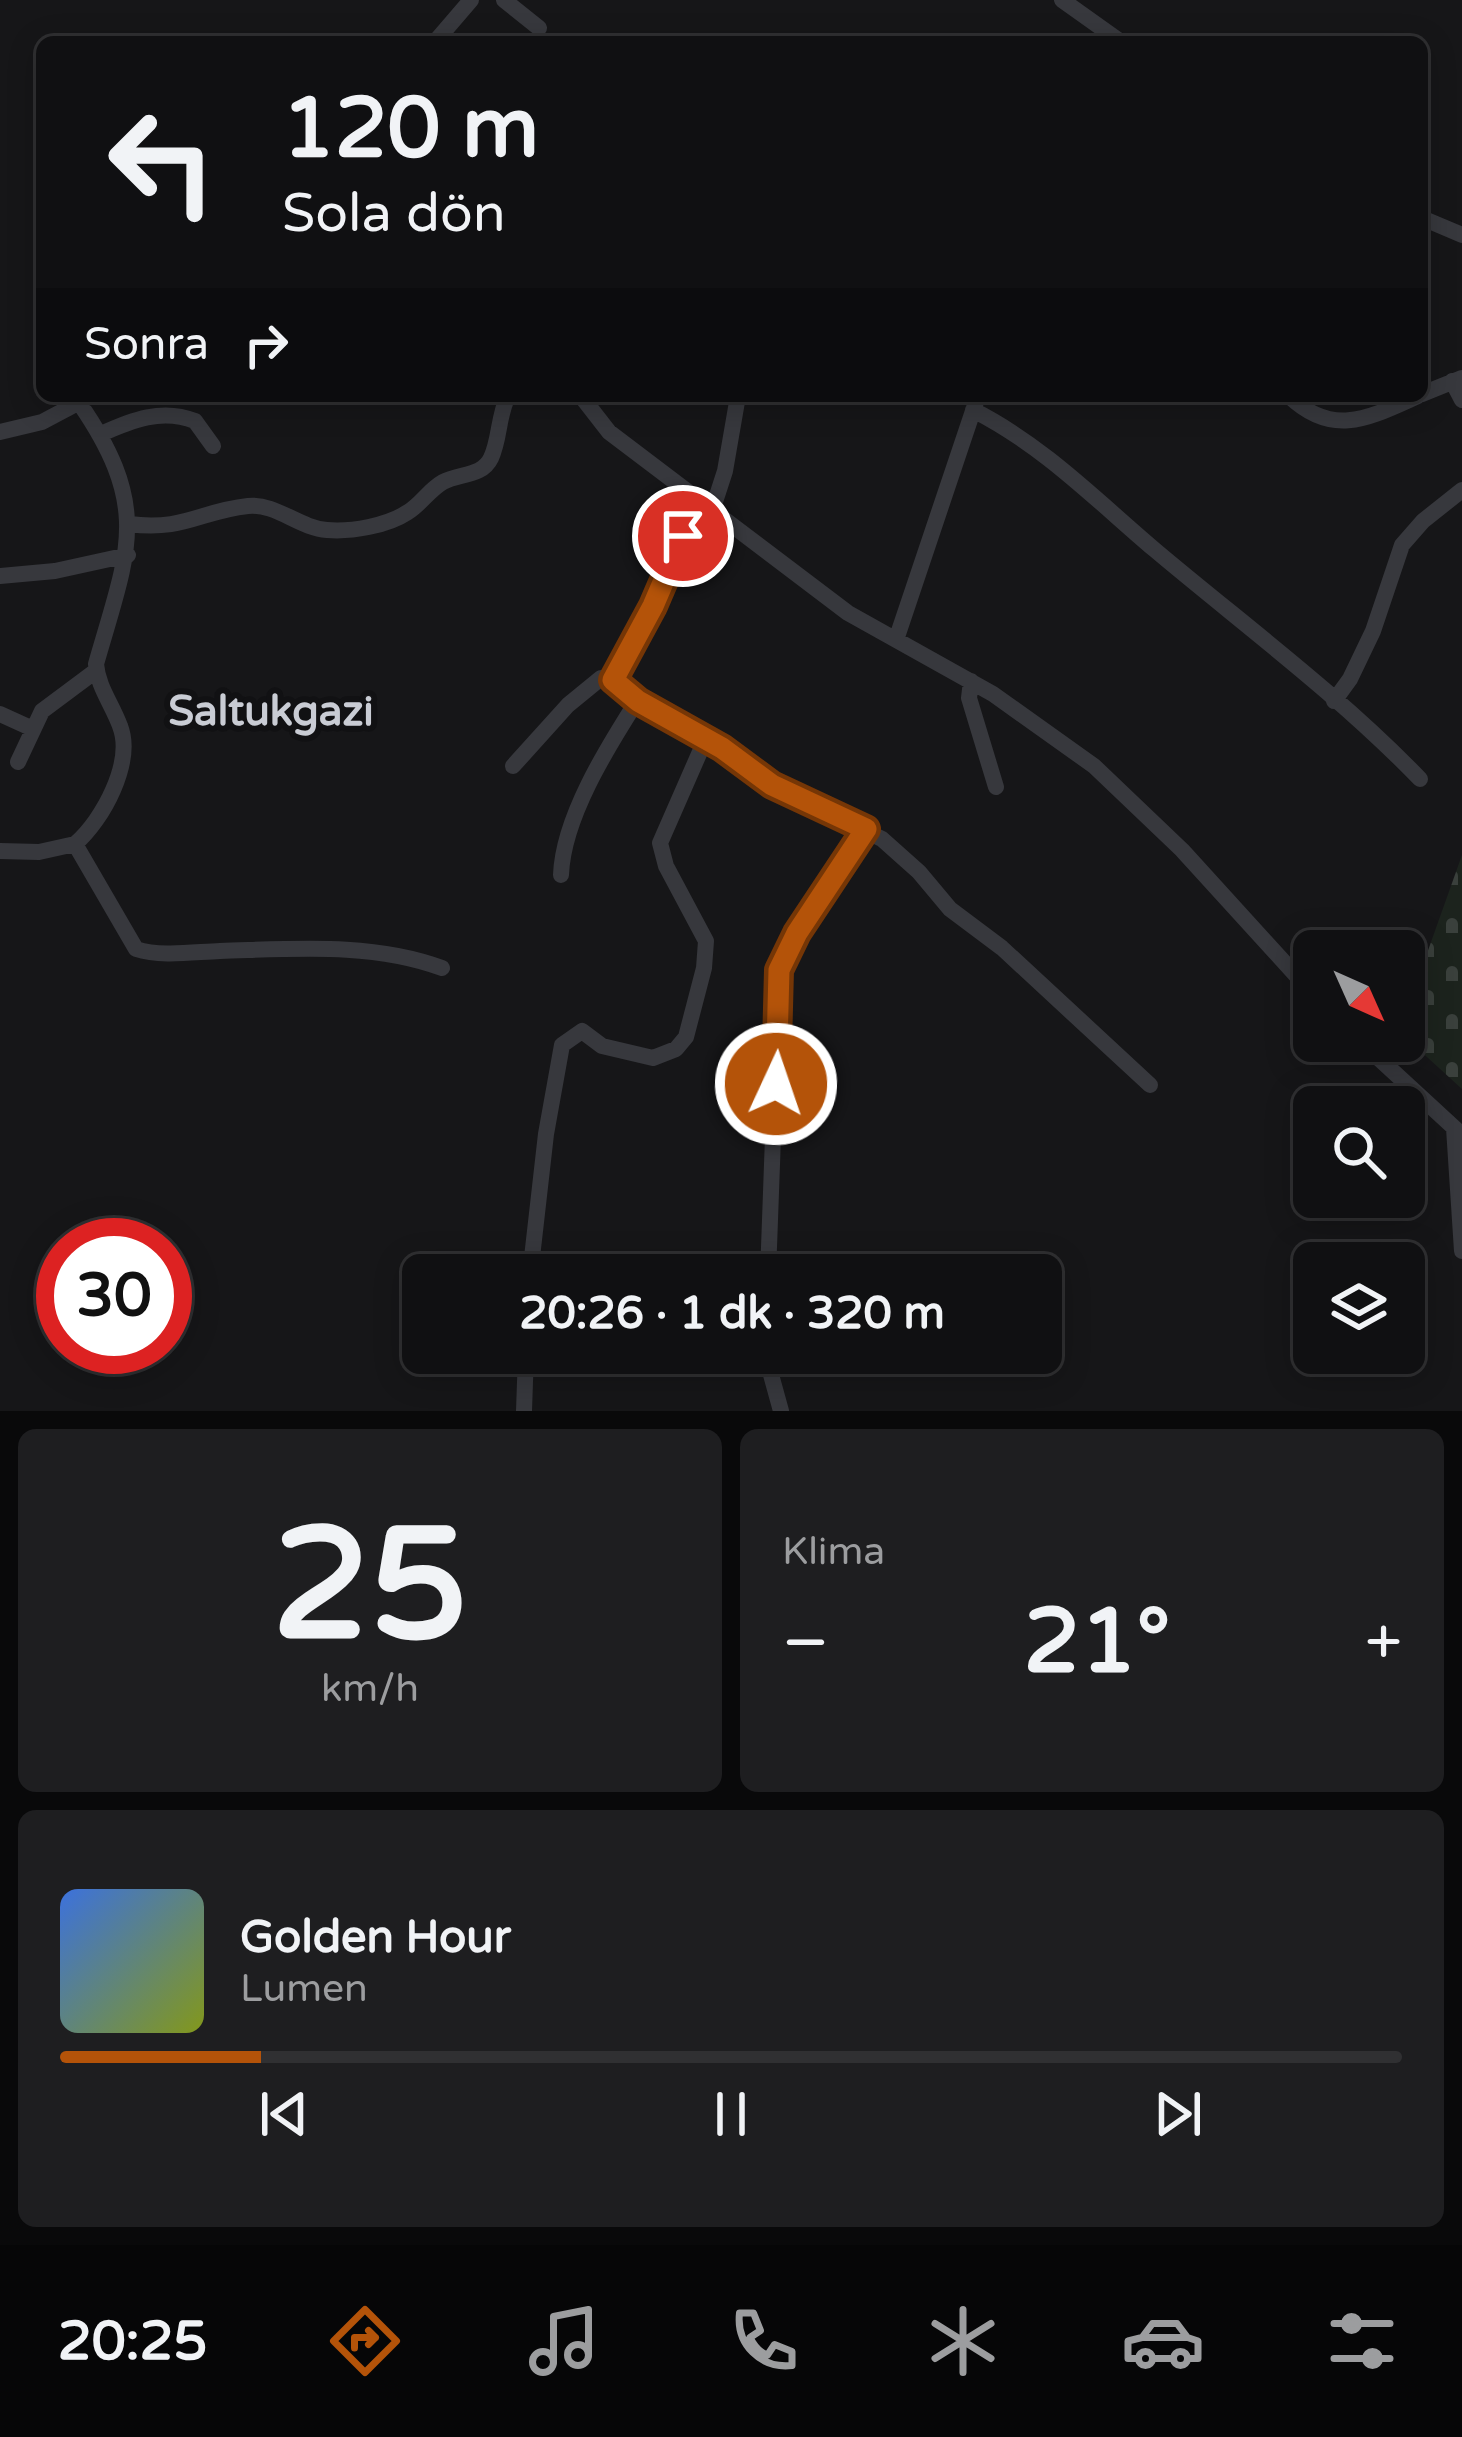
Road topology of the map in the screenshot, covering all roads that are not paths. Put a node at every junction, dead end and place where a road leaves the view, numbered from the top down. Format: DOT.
graph roads {
  1 [pos="471,0"];
  2 [pos="504,0"];
  3 [pos="1062,0"];
  4 [pos="539,28"];
  5 [pos="440,36"];
  6 [pos="1113,36"];
  7 [pos="1428,221"];
  8 [pos="1462,235"];
  9 [pos="1457,380"];
  10 [pos="1428,392"];
  11 [pos="1462,400"];
  12 [pos="82,402"];
  13 [pos="87,402"];
  14 [pos="505,402"];
  15 [pos="586,402"];
  16 [pos="737,402"];
  17 [pos="1297,402"];
  18 [pos="1404,402"];
  19 [pos="976,403"];
  20 [pos="0,432"];
  21 [pos="100,434"];
  22 [pos="213,446"];
  23 [pos="1462,490"];
  24 [pos="705,506"];
  25 [pos="129,524"];
  26 [pos="128,554"];
  27 [pos="0,576"];
  28 [pos="896,640"];
  29 [pos="97,670"];
  30 [pos="613,680"];
  31 [pos="971,681"];
  32 [pos="638,701"];
  33 [pos="1334,701"];
  34 [pos="0,714"];
  35 [pos="32,729"];
  36 [pos="706,738"];
  37 [pos="18,761"];
  38 [pos="513,766"];
  39 [pos="1420,778"];
  40 [pos="996,787"];
  41 [pos="866,829"];
  42 [pos="75,844"];
  43 [pos="0,851"];
  44 [pos="561,875"];
  45 [pos="442,968"];
  46 [pos="1293,972"];
  47 [pos="1383,1062"];
  48 [pos="1150,1085"];
  49 [pos="1458,1131"];
  50 [pos="1462,1251"];
  51 [pos="532,1254"];
  52 [pos="769,1254"];
  53 [pos="525,1374"];
  54 [pos="771,1374"];
  55 [pos="524,1411"];
  56 [pos="782,1411"];
  1 -- 5 [label="street"];
  2 -- 4 [label="street"];
  3 -- 6 [label="street"];
  7 -- 8 [label="street"];
  9 -- 10 [label="street"];
  9 -- 11 [label="street"];
  12 -- 20 [label="street"];
  13 -- 21 [label="street"];
  14 -- 25 [label="street"];
  15 -- 24 [label="street"];
  16 -- 24 [label="street"];
  17 -- 18 [label="street"];
  19 -- 28 [label="street"];
  19 -- 33 [label="street"];
  21 -- 22 [label="street"];
  21 -- 25 [label="street"];
  23 -- 33 [label="street"];
  24 -- 28 [label="street"];
  24 -- 30 [label="street"];
  25 -- 26 [label="street"];
  26 -- 27 [label="street"];
  26 -- 29 [label="street"];
  28 -- 31 [label="street"];
  29 -- 35 [label="street"];
  29 -- 42 [label="street"];
  30 -- 32 [label="street"];
  30 -- 38 [label="street"];
  31 -- 40 [label="street"];
  31 -- 46 [label="street"];
  32 -- 36 [label="street"];
  32 -- 44 [label="street"];
  33 -- 39 [label="street"];
  34 -- 35 [label="street"];
  35 -- 37 [label="street"];
  36 -- 41 [label="street"];
  36 -- 51 [label="street"];
  41 -- 48 [label="street"];
  41 -- 52 [label="street"];
  42 -- 43 [label="street"];
  42 -- 45 [label="street"];
  47 -- 49 [label="street"];
  49 -- 50 [label="street"];
  53 -- 55 [label="street"];
  54 -- 56 [label="street"];
}
